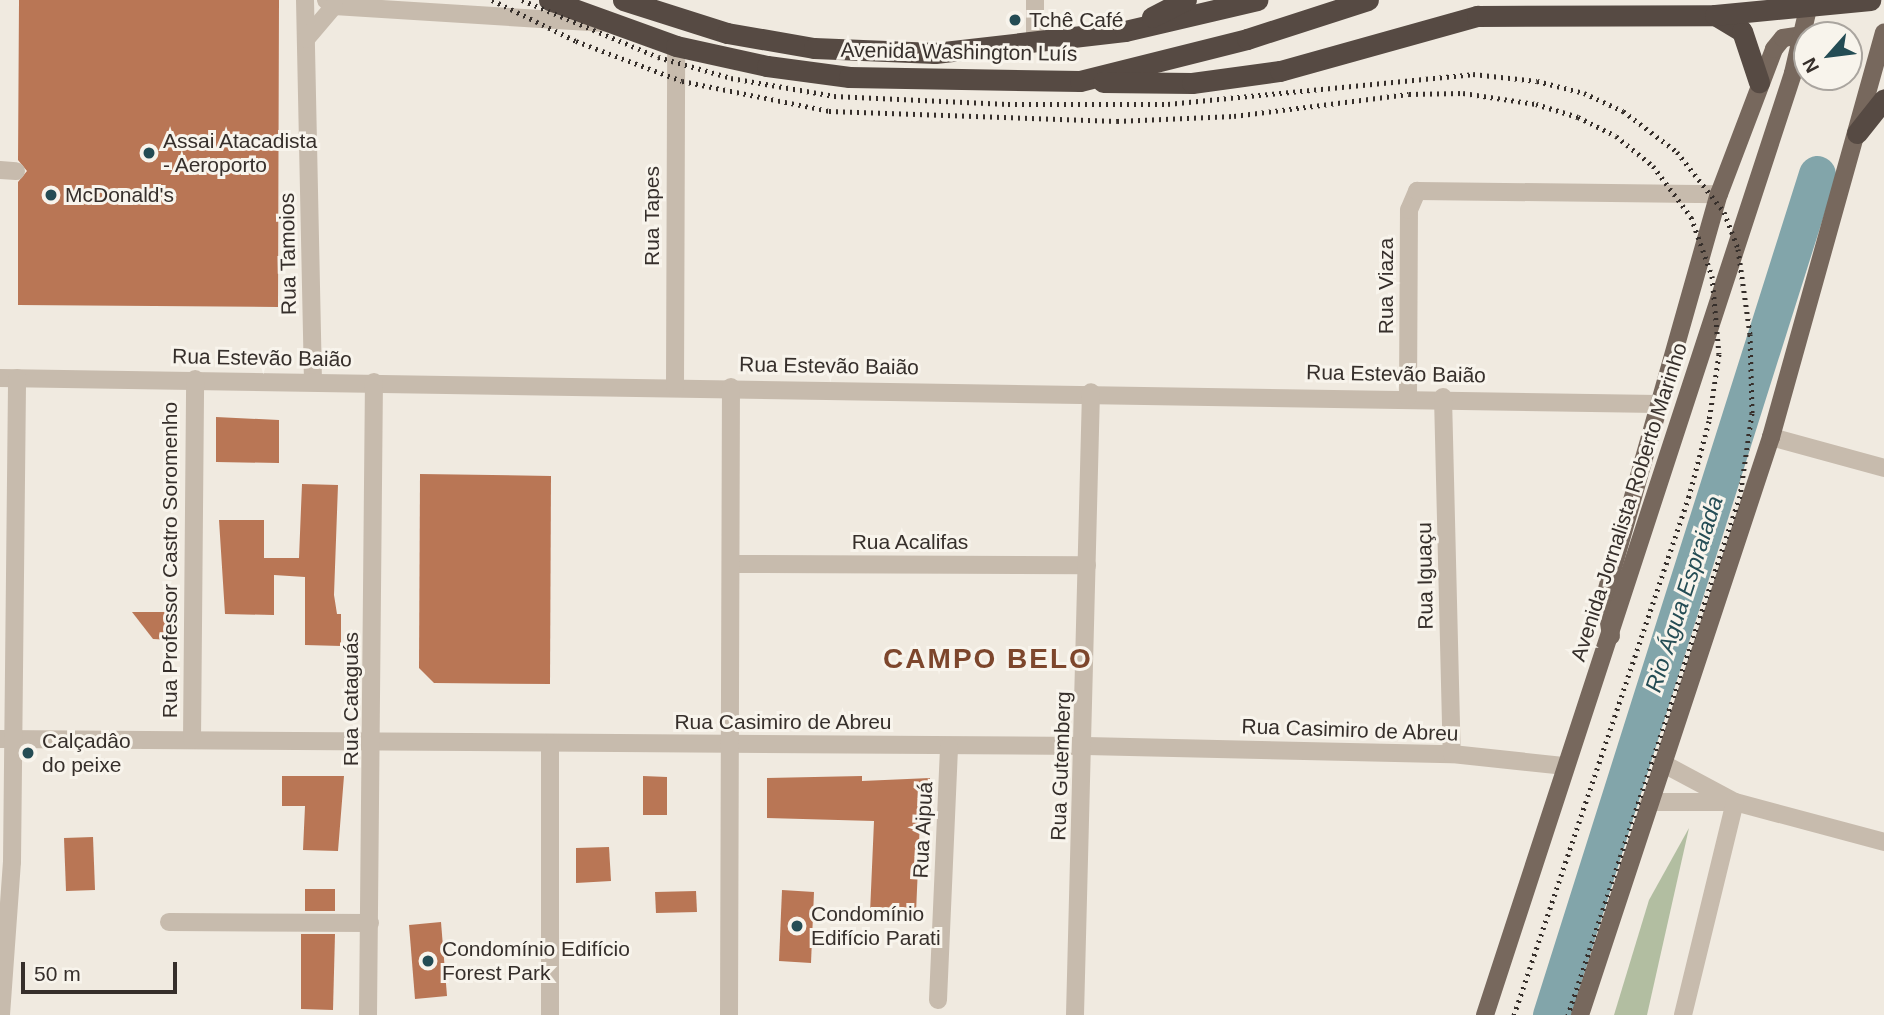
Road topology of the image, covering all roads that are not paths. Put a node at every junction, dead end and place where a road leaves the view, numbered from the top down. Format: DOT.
graph roads {
  1 [pos="305,0"];
  2 [pos="549,0"];
  3 [pos="623,0"];
  4 [pos="1035,0"];
  5 [pos="1186,0"];
  6 [pos="1257,0"];
  7 [pos="1367,0"];
  8 [pos="1595,0"];
  9 [pos="1870,0"];
  10 [pos="330,3"];
  11 [pos="1810,3"];
  12 [pos="673,9"];
  13 [pos="1566,13"];
  14 [pos="1715,15"];
  15 [pos="1806,21"];
  16 [pos="604,23"];
  17 [pos="1125,31"];
  18 [pos="1884,32"];
  19 [pos="1793,36"];
  20 [pos="306,39"];
  21 [pos="1035,42"];
  22 [pos="676,46"];
  23 [pos="1793,63"];
  24 [pos="1879,75"];
  25 [pos="1080,81"];
  26 [pos="1759,82"];
  27 [pos="1884,99"];
  28 [pos="1857,133"];
  29 [pos="1719,194"];
  30 [pos="9,378"];
  31 [pos="195,379"];
  32 [pos="313,382"];
  33 [pos="374,382"];
  34 [pos="675,387"];
  35 [pos="731,387"];
  36 [pos="1091,392"];
  37 [pos="1408,397"];
  38 [pos="1443,397"];
  39 [pos="1657,404"];
  40 [pos="1771,437"];
  41 [pos="1884,468"];
  42 [pos="734,564"];
  43 [pos="1087,565"];
  44 [pos="1611,636"];
  45 [pos="7,739"];
  46 [pos="192,740"];
  47 [pos="374,742"];
  48 [pos="550,743"];
  49 [pos="731,744"];
  50 [pos="949,746"];
  51 [pos="1086,746"];
  52 [pos="1452,754"];
  53 [pos="1662,762"];
  54 [pos="1565,766"];
  55 [pos="1649,802"];
  56 [pos="1735,802"];
  57 [pos="1884,842"];
  58 [pos="169,922"];
  59 [pos="370,923"];
  60 [pos="938,1000"];
  61 [pos="1,1015"];
  62 [pos="368,1015"];
  63 [pos="550,1015"];
  64 [pos="729,1015"];
  65 [pos="1075,1015"];
  66 [pos="1485,1015"];
  67 [pos="1580,1015"];
  68 [pos="1683,1015"];
  1 -- 20 [label="street, Rua Tamoios"];
  2 -- 16 [label="highway, Avenida Washington Luís"];
  3 -- 12 [label="highway, Avenida Washington Luís"];
  4 -- 21 [label="street"];
  5 -- 17 [label="highway"];
  6 -- 17 [label="highway, Avenida Washington Luís"];
  7 -- 25 [label="highway, Avenida Washington Luís"];
  8 -- 13 [label="highway"];
  9 -- 11 [label="highway"];
  10 -- 16 [label="street"];
  10 -- 20 [label="street"];
  11 -- 14 [label="highway"];
  11 -- 15 [label="main road, Avenida Jornalista Roberto Marinho"];
  12 -- 21 [label="highway, Avenida Washington Luís"];
  13 -- 14 [label="highway"];
  13 -- 25 [label="highway"];
  14 -- 26 [label="highway"];
  16 -- 22 [label="highway, Avenida Washington Luís"];
  17 -- 21 [label="highway, Avenida Washington Luís"];
  18 -- 24 [label="main road"];
  19 -- 26 [label="main road"];
  20 -- 32 [label="street, Rua Tamoios"];
  22 -- 25 [label="highway, Avenida Washington Luís"];
  22 -- 34 [label="street, Rua Tapes"];
  23 -- 44 [label="main road, Avenida Jornalista Roberto Marinho"];
  24 -- 28 [label="main road"];
  26 -- 29 [label="main road"];
  27 -- 28 [label="highway"];
  28 -- 40 [label="main road"];
  29 -- 37 [label="street, Rua Viaza"];
  29 -- 39 [label="main road"];
  30 -- 31 [label="street, Rua Estevão Baião"];
  30 -- 45 [label="street"];
  31 -- 32 [label="street, Rua Estevão Baião"];
  31 -- 46 [label="street, Rua Professor Castro Soromenho"];
  32 -- 33 [label="street, Rua Estevão Baião"];
  33 -- 34 [label="street, Rua Estevão Baião"];
  33 -- 47 [label="street, Rua Cataguás"];
  34 -- 35 [label="street, Rua Estevão Baião"];
  35 -- 36 [label="street, Rua Estevão Baião"];
  35 -- 42 [label="street"];
  36 -- 37 [label="street, Rua Estevão Baião"];
  36 -- 43 [label="street, Rua Gutemberg"];
  37 -- 38 [label="street, Rua Estevão Baião"];
  38 -- 39 [label="street, Rua Estevão Baião"];
  38 -- 52 [label="street, Rua Iguaçu"];
  39 -- 44 [label="main road"];
  40 -- 41 [label="street"];
  40 -- 53 [label="main road"];
  42 -- 43 [label="street, Rua Acalifas"];
  42 -- 49 [label="street"];
  43 -- 51 [label="street, Rua Gutemberg"];
  44 -- 54 [label="main road, Avenida Jornalista Roberto Marinho"];
  45 -- 46 [label="street, Rua Casimiro de Abreu"];
  45 -- 61 [label="street"];
  46 -- 47 [label="street, Rua Casimiro de Abreu"];
  47 -- 48 [label="street, Rua Casimiro de Abreu"];
  47 -- 59 [label="street, Rua Cataguás"];
  48 -- 49 [label="street, Rua Casimiro de Abreu"];
  48 -- 63 [label="street"];
  49 -- 50 [label="street, Rua Casimiro de Abreu"];
  49 -- 64 [label="street"];
  50 -- 51 [label="street, Rua Casimiro de Abreu"];
  50 -- 60 [label="street, Rua Aipuá"];
  51 -- 52 [label="street, Rua Casimiro de Abreu"];
  51 -- 65 [label="street, Rua Gutemberg"];
  52 -- 54 [label="street, Rua Casimiro de Abreu"];
  53 -- 55 [label="main road"];
  53 -- 56 [label="street"];
  54 -- 66 [label="main road, Avenida Jornalista Roberto Marinho"];
  55 -- 56 [label="street"];
  55 -- 67 [label="main road"];
  56 -- 57 [label="street"];
  56 -- 68 [label="street"];
  58 -- 59 [label="street"];
  59 -- 62 [label="street, Rua Cataguás"];
}
